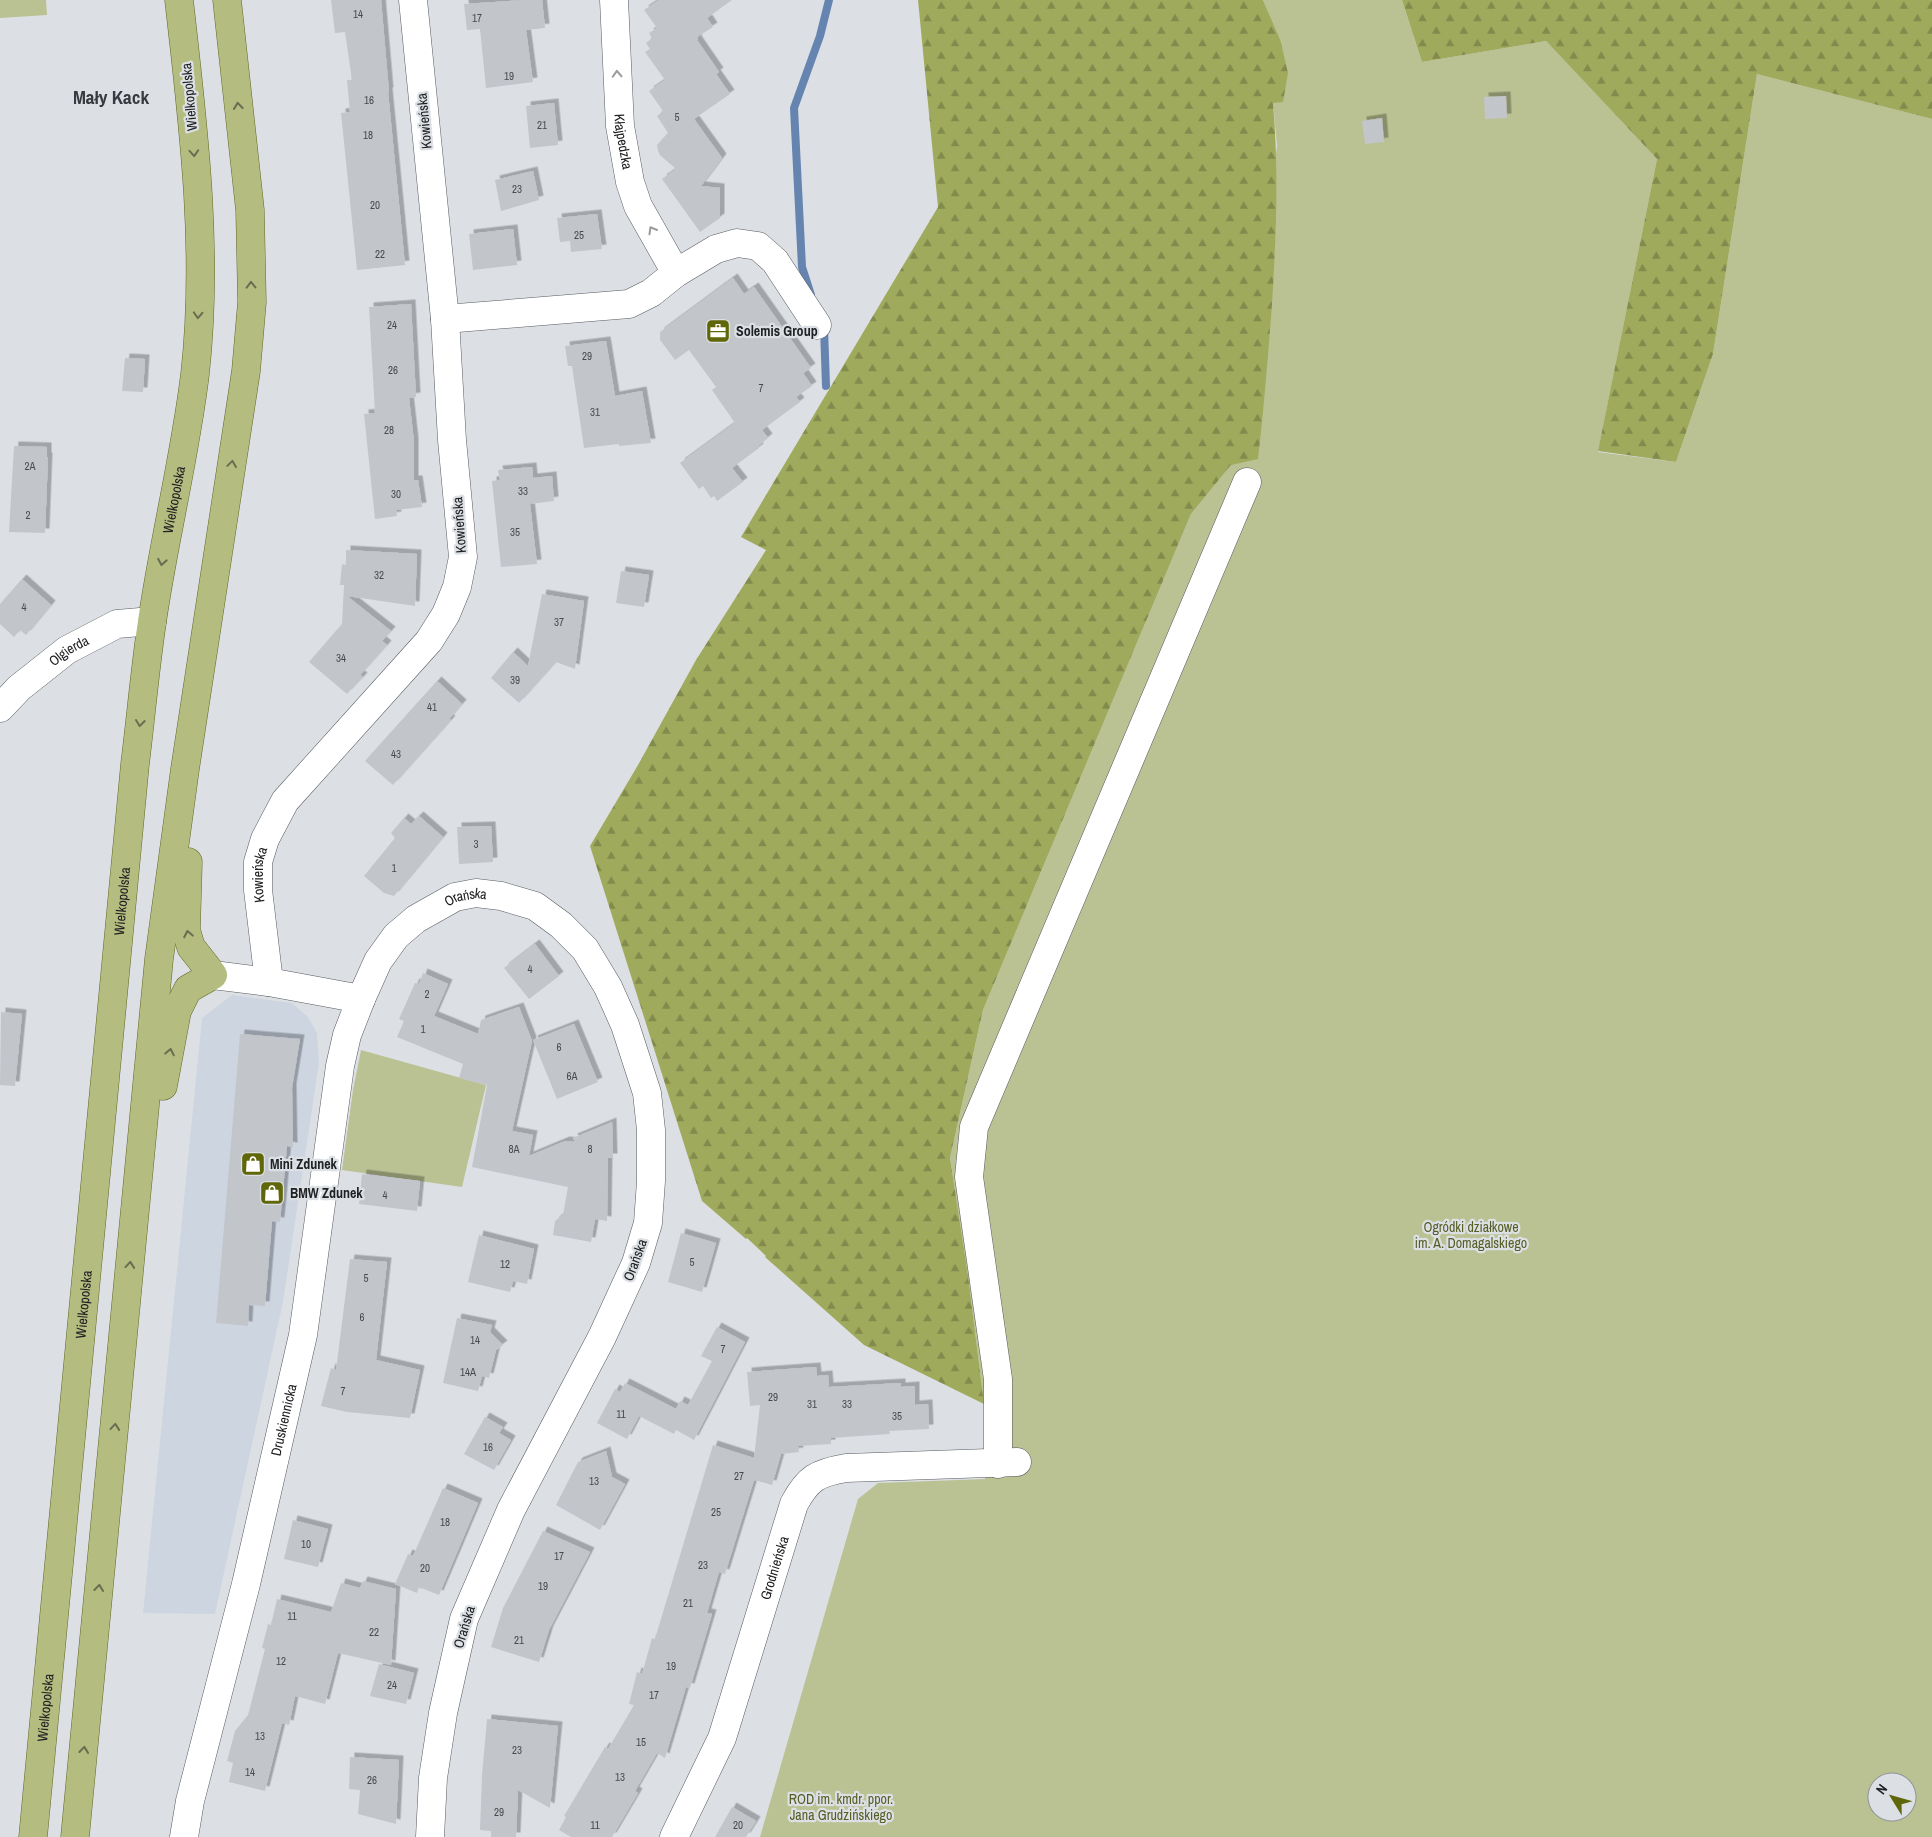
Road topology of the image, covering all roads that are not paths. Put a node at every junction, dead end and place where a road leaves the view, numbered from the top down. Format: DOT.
graph roads {
  1 [pos="179,0"];
  2 [pos="227,0"];
  3 [pos="413,0"];
  4 [pos="614,0"];
  5 [pos="676,273"];
  6 [pos="444,319"];
  7 [pos="817,326"];
  8 [pos="1247,482"];
  9 [pos="152,621"];
  10 [pos="0,708"];
  11 [pos="185,769"];
  12 [pos="213,975"];
  13 [pos="269,982"];
  14 [pos="361,999"];
  15 [pos="138,1185"];
  16 [pos="79,1799"];
  17 [pos="36,1805"];
  18 [pos="22,1837"];
  19 [pos="33,1837"];
  20 [pos="75,1837"];
  21 [pos="90,1837"];
  22 [pos="184,1837"];
  23 [pos="430,1837"];
  24 [pos="674,1837"];
  1 -- 9 [label="main road, Wielkopolska, one-way"];
  11 -- 2 [label="main road, one-way"];
  3 -- 6 [label="street, Kowieńska"];
  5 -- 4 [label="street, Kłajpedzka, one-way"];
  5 -- 6 [label="street"];
  5 -- 7 [label="street"];
  6 -- 13 [label="street, Kowieńska"];
  8 -- 24 [label="street, Grodnieńska"];
  9 -- 10 [label="street, Olgierda"];
  9 -- 17 [label="main road, Wielkopolska, one-way"];
  12 -- 11 [label="main road, one-way"];
  11 -- 15 [label="main road"];
  12 -- 13 [label="street"];
  15 -- 12 [label="main road, one-way"];
  13 -- 14 [label="street"];
  14 -- 22 [label="street, Druskiennicka"];
  14 -- 23 [label="street, Orańska"];
  16 -- 15 [label="main road, one-way"];
  16 -- 20 [label="main road"];
  16 -- 21 [label="street"];
  17 -- 18 [label="street, Wielkopolska"];
  17 -- 19 [label="main road, Wielkopolska"];
}
